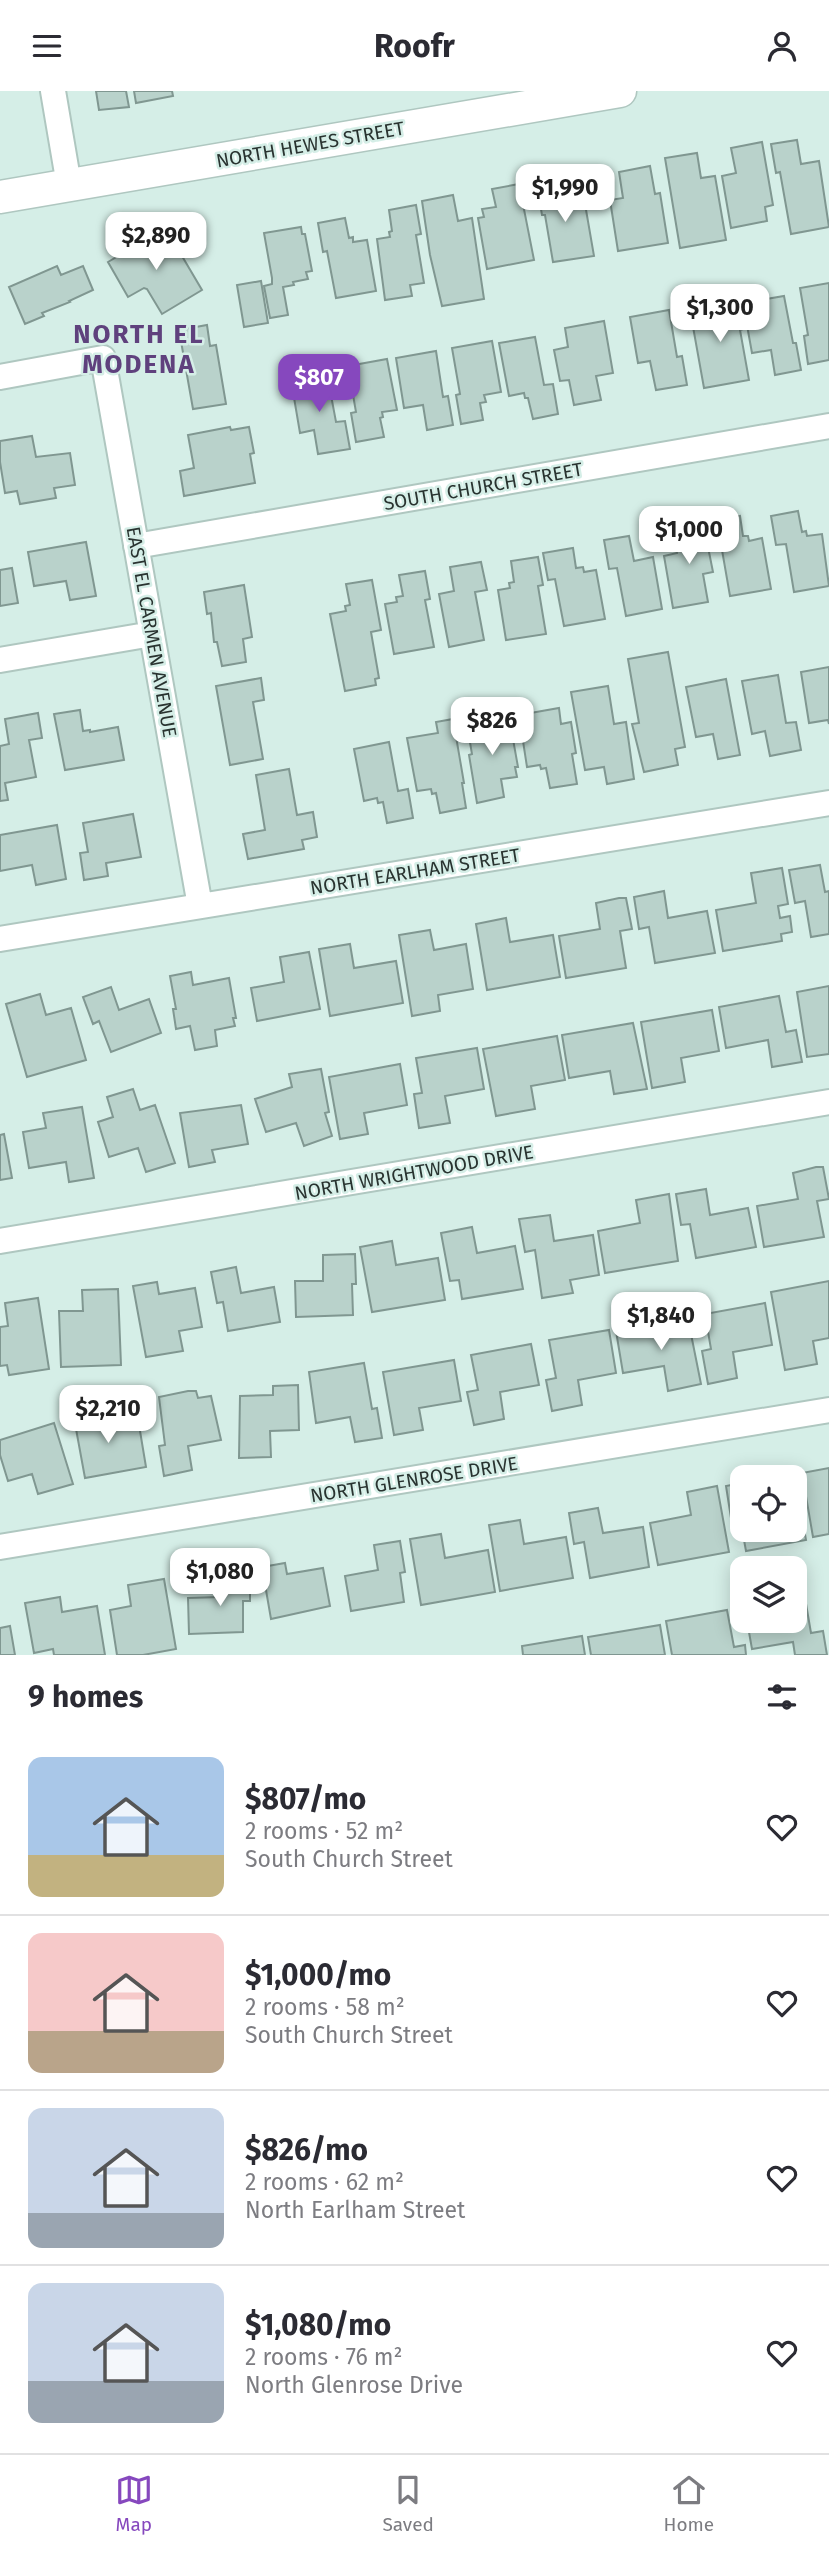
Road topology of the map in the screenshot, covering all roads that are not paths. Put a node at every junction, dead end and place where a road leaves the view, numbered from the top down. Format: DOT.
graph roads {
  1 [pos="53,91"];
  2 [pos="620,91"];
  3 [pos="506,101"];
  4 [pos="69,185"];
  5 [pos="0,197"];
  6 [pos="0,377"];
  7 [pos="829,426"];
  8 [pos="136,546"];
  9 [pos="152,634"];
  10 [pos="0,660"];
  11 [pos="829,803"];
  12 [pos="200,906"];
  13 [pos="0,939"];
  14 [pos="829,1102"];
  15 [pos="0,1241"];
  16 [pos="829,1410"];
  17 [pos="0,1547"];
  1 -- 4 [label="street"];
  2 -- 3 [label="main road, NORTH HEWES STREET"];
  3 -- 4 [label="main road, NORTH HEWES STREET"];
  4 -- 5 [label="main road, NORTH HEWES STREET"];
  6 -- 8 [label="street, EAST EL CARMEN AVENUE"];
  7 -- 8 [label="street, SOUTH CHURCH STREET"];
  8 -- 9 [label="street, EAST EL CARMEN AVENUE"];
  9 -- 10 [label="street"];
  9 -- 12 [label="street, EAST EL CARMEN AVENUE"];
  11 -- 12 [label="street, NORTH EARLHAM STREET"];
  12 -- 13 [label="street, NORTH EARLHAM STREET"];
  14 -- 15 [label="street, NORTH WRIGHTWOOD DRIVE"];
  16 -- 17 [label="street, NORTH GLENROSE DRIVE"];
}
